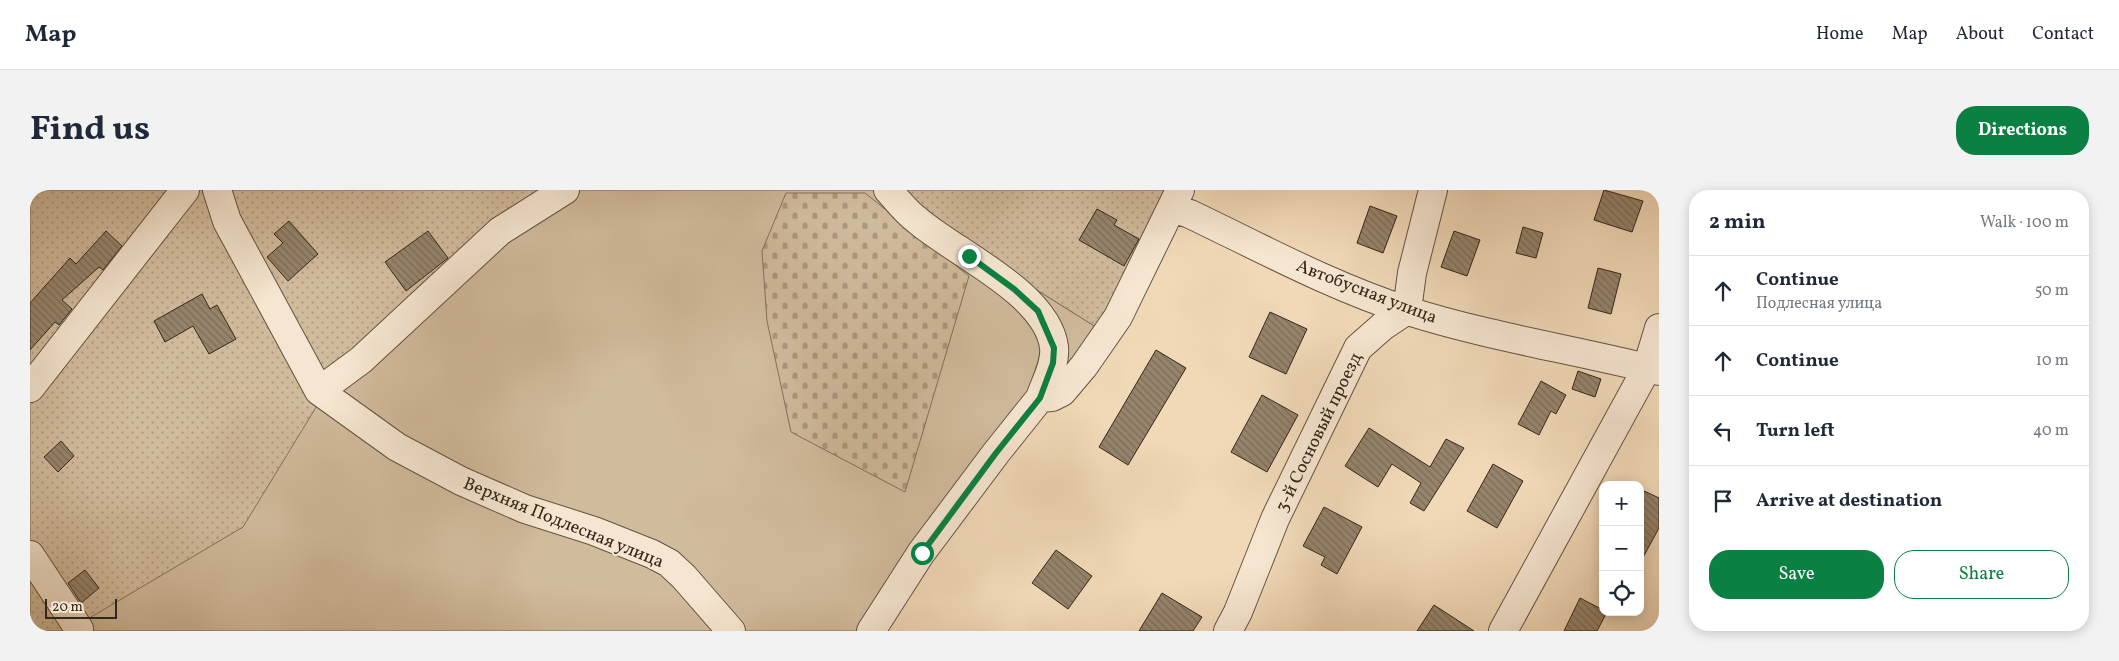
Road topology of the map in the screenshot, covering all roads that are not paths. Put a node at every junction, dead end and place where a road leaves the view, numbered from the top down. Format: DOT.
graph roads {
  1 [pos="185,190"];
  2 [pos="217,190"];
  3 [pos="565,190"];
  4 [pos="888,190"];
  5 [pos="1434,190"];
  6 [pos="1176,199"];
  7 [pos="1407,310"];
  8 [pos="1659,328"];
  9 [pos="1653,369"];
  10 [pos="30,388"];
  11 [pos="319,391"];
  12 [pos="1040,398"];
  13 [pos="30,555"];
  14 [pos="78,631"];
  15 [pos="731,631"];
  16 [pos="871,631"];
  17 [pos="1228,631"];
  18 [pos="1503,631"];
  1 -- 10 [label="street"];
  2 -- 11 [label="street, Верхняя Подлесная улица"];
  3 -- 11 [label="street"];
  4 -- 12 [label="street"];
  5 -- 7 [label="street"];
  6 -- 7 [label="street, Автобусная улица"];
  6 -- 12 [label="street"];
  7 -- 9 [label="street, Автобусная улица"];
  7 -- 17 [label="street, 3-й Сосновый проезд"];
  8 -- 9 [label="street"];
  9 -- 18 [label="street"];
  11 -- 15 [label="street, Верхняя Подлесная улица"];
  12 -- 16 [label="street"];
  13 -- 14 [label="street"];
}
